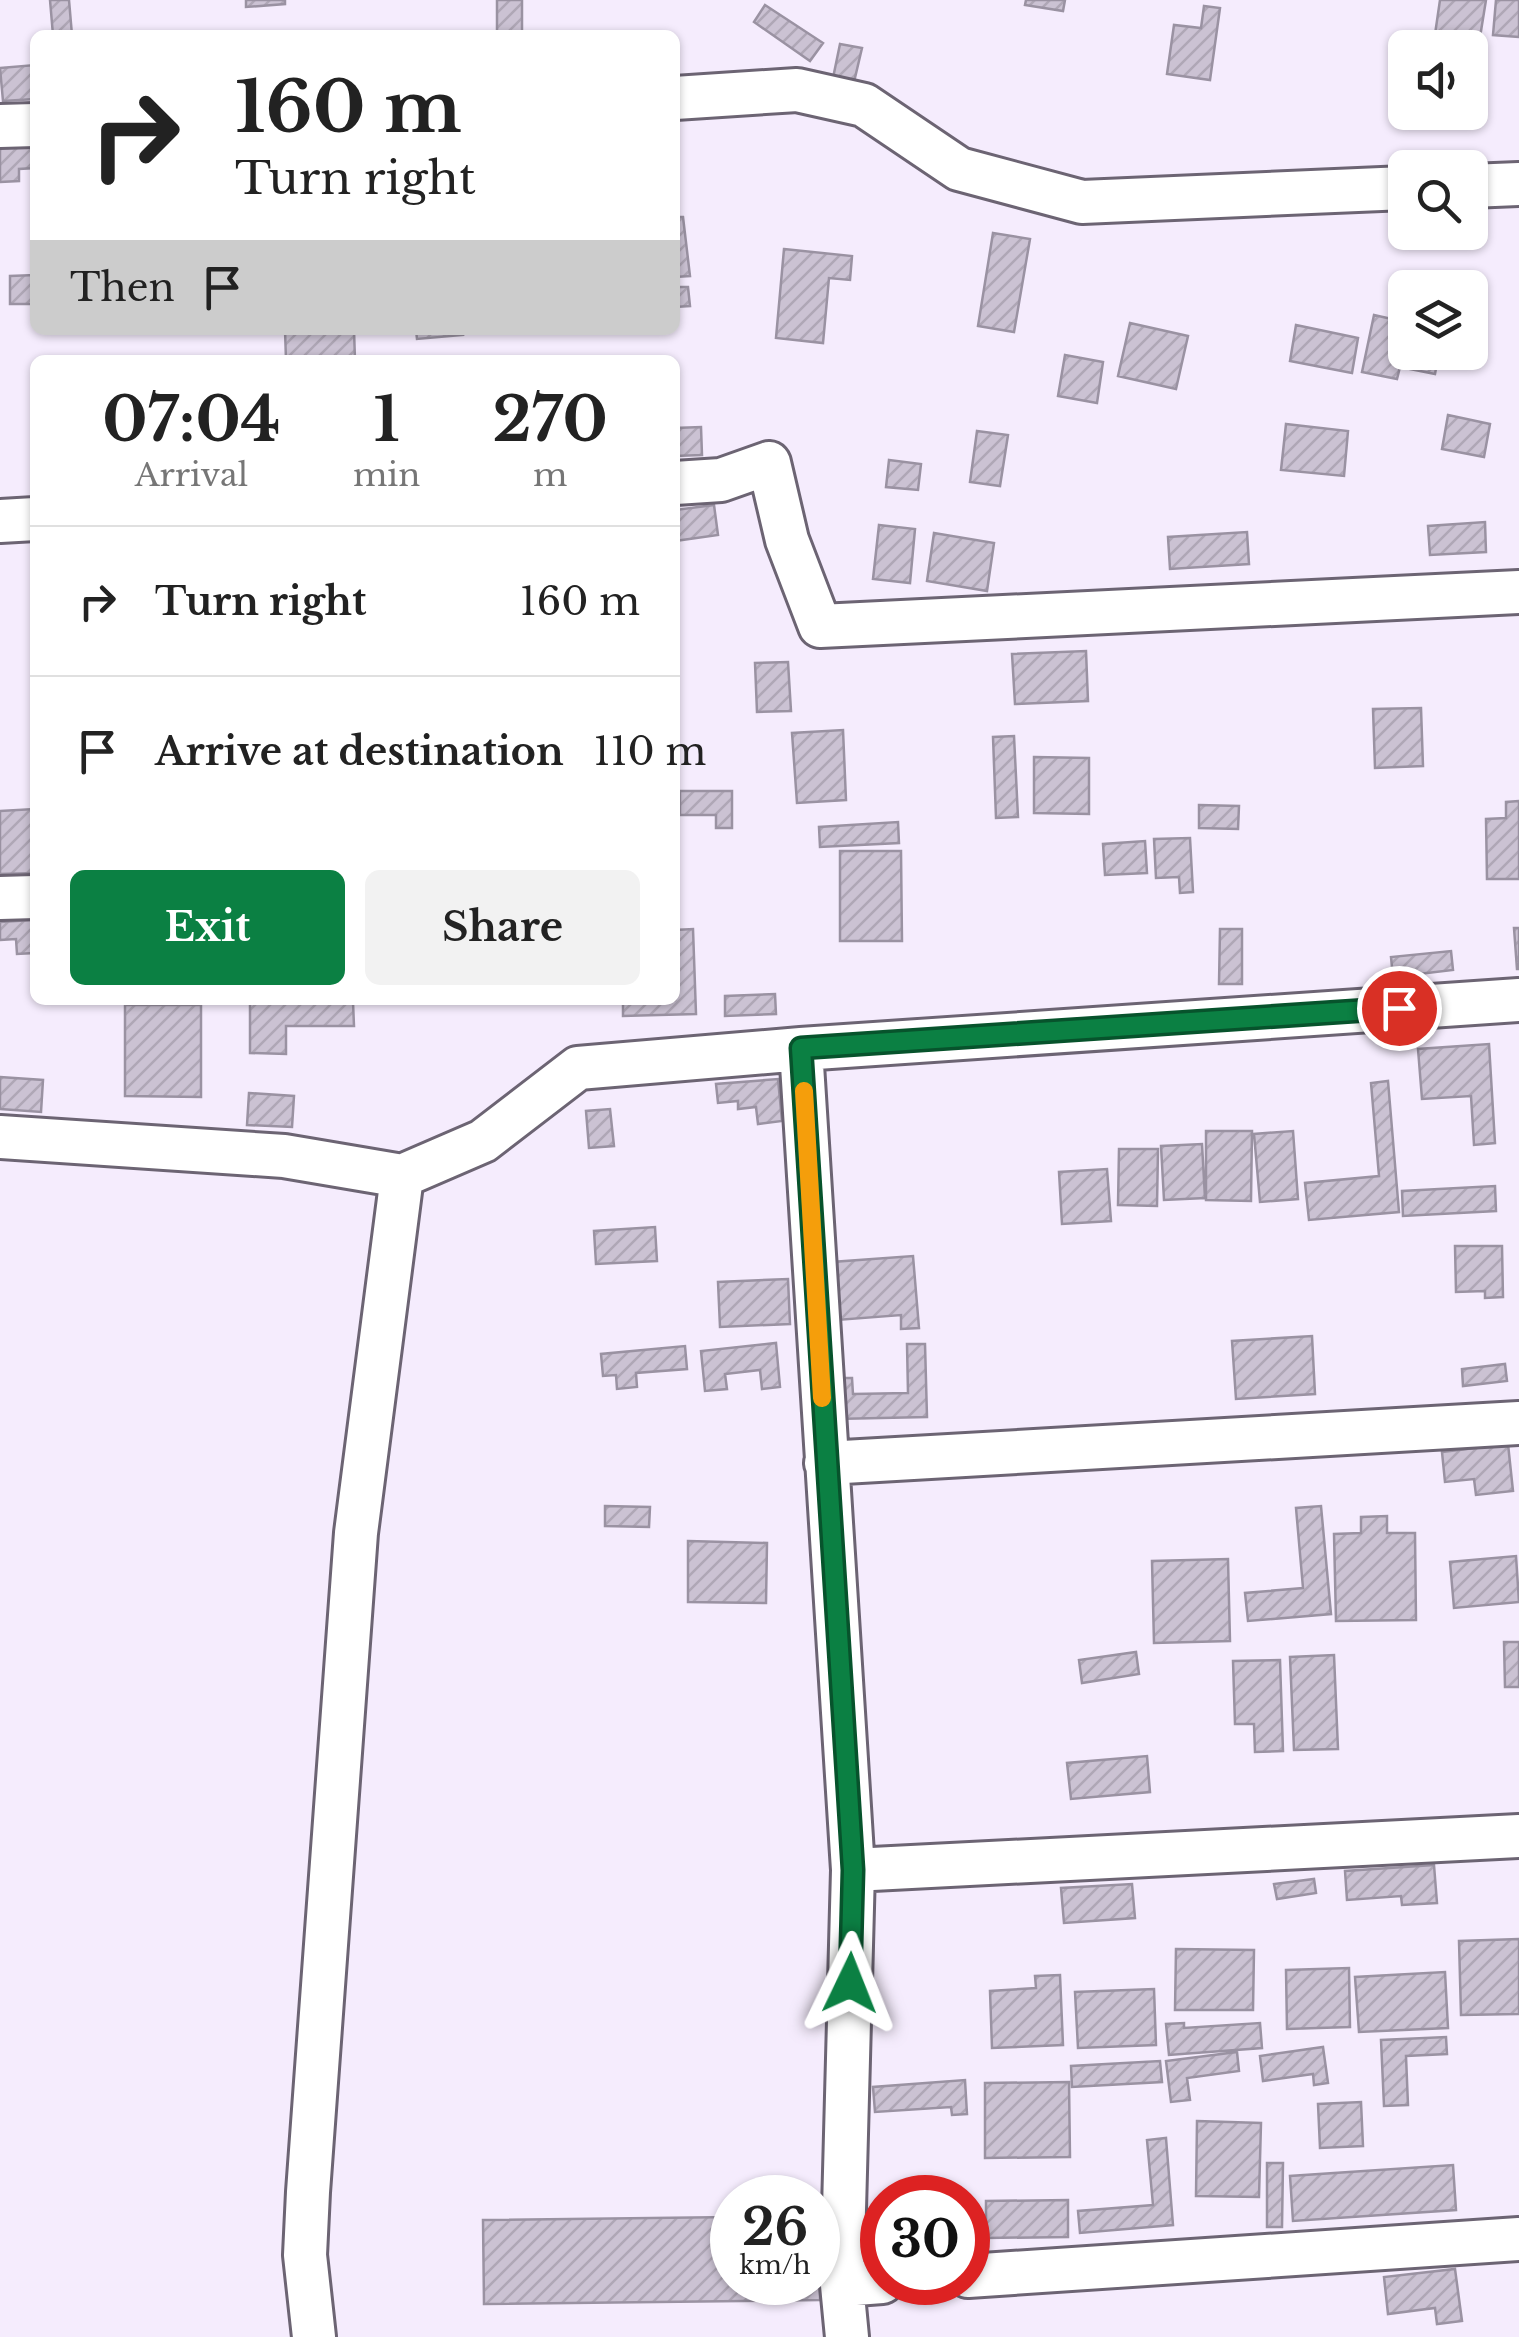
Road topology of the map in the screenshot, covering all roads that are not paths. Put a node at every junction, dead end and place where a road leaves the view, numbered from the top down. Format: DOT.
graph roads {
  1 [pos="680,98"];
  2 [pos="30,125"];
  3 [pos="0,126"];
  4 [pos="1519,184"];
  5 [pos="1488,185"];
  6 [pos="1388,189"];
  7 [pos="680,483"];
  8 [pos="30,519"];
  9 [pos="0,521"];
  10 [pos="1519,592"];
  11 [pos="30,897"];
  12 [pos="0,898"];
  13 [pos="1519,1000"];
  14 [pos="801,1048"];
  15 [pos="0,1137"];
  16 [pos="402,1176"];
  17 [pos="1519,1423"];
  18 [pos="826,1463"];
  19 [pos="1519,1836"];
  20 [pos="853,1870"];
  21 [pos="860,2191"];
  22 [pos="1519,2239"];
  23 [pos="990,2275"];
  24 [pos="860,2290"];
  25 [pos="314,2337"];
  26 [pos="847,2337"];
  1 -- 6 [label="street"];
  2 -- 3 [label="street"];
  4 -- 5 [label="street"];
  7 -- 10 [label="street"];
  8 -- 9 [label="street"];
  11 -- 12 [label="street"];
  13 -- 14 [label="street"];
  14 -- 16 [label="street"];
  14 -- 18 [label="street"];
  15 -- 16 [label="street"];
  16 -- 25 [label="street"];
  17 -- 18 [label="street"];
  18 -- 20 [label="street"];
  19 -- 20 [label="street"];
  20 -- 21 [label="street"];
  22 -- 23 [label="street"];
  24 -- 26 [label="street"];
}
